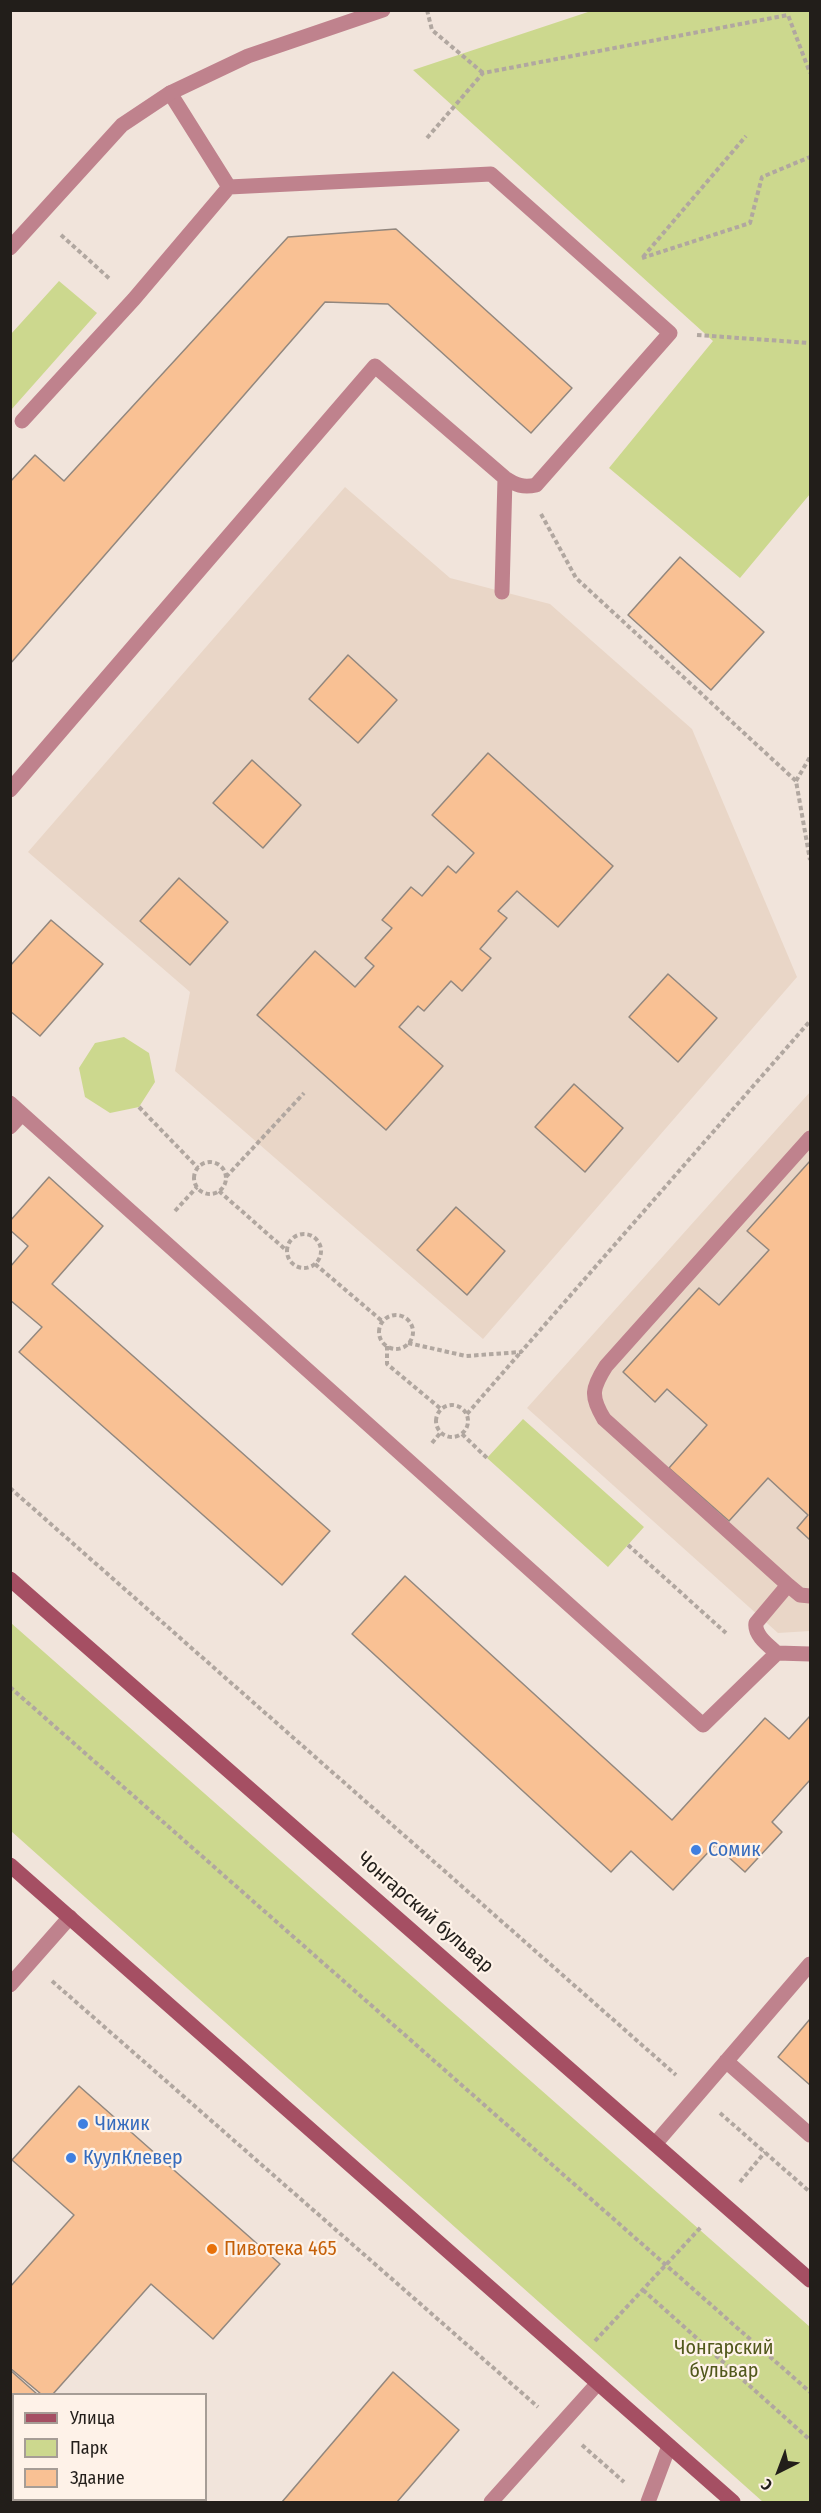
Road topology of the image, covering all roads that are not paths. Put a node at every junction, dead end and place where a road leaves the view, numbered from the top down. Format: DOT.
graph roads {
  1 [pos="383,10"];
  2 [pos="170,93"];
  3 [pos="229,187"];
  4 [pos="10,248"];
  5 [pos="22,421"];
  6 [pos="505,478"];
  7 [pos="502,592"];
  8 [pos="10,790"];
  9 [pos="16,1108"];
  10 [pos="10,1127"];
  11 [pos="810,1138"];
  12 [pos="10,1579"];
  13 [pos="788,1585"];
  14 [pos="810,1596"];
  15 [pos="777,1653"];
  16 [pos="810,1654"];
  17 [pos="10,1865"];
  18 [pos="70,1917"];
  19 [pos="810,1964"];
  20 [pos="10,1984"];
  21 [pos="726,2061"];
  22 [pos="810,2135"];
  23 [pos="655,2144"];
  24 [pos="810,2280"];
  25 [pos="598,2383"];
  26 [pos="669,2446"];
  27 [pos="492,2502"];
  28 [pos="648,2502"];
  29 [pos="733,2502"];
  1 -- 2 [label="street"];
  2 -- 3 [label="street"];
  2 -- 4 [label="street"];
  3 -- 5 [label="street"];
  3 -- 6 [label="street"];
  6 -- 7 [label="street"];
  6 -- 8 [label="street"];
  9 -- 10 [label="street"];
  9 -- 15 [label="street"];
  11 -- 13 [label="street"];
  12 -- 23 [label="main road, Чонгарский бульвар"];
  13 -- 14 [label="street"];
  13 -- 15 [label="street"];
  15 -- 16 [label="street"];
  17 -- 18 [label="main road"];
  18 -- 20 [label="street"];
  18 -- 25 [label="main road"];
  19 -- 21 [label="street"];
  21 -- 22 [label="street"];
  21 -- 23 [label="street"];
  23 -- 24 [label="main road, Чонгарский бульвар"];
  25 -- 26 [label="main road"];
  25 -- 27 [label="street"];
  26 -- 28 [label="street"];
  26 -- 29 [label="main road"];
}
